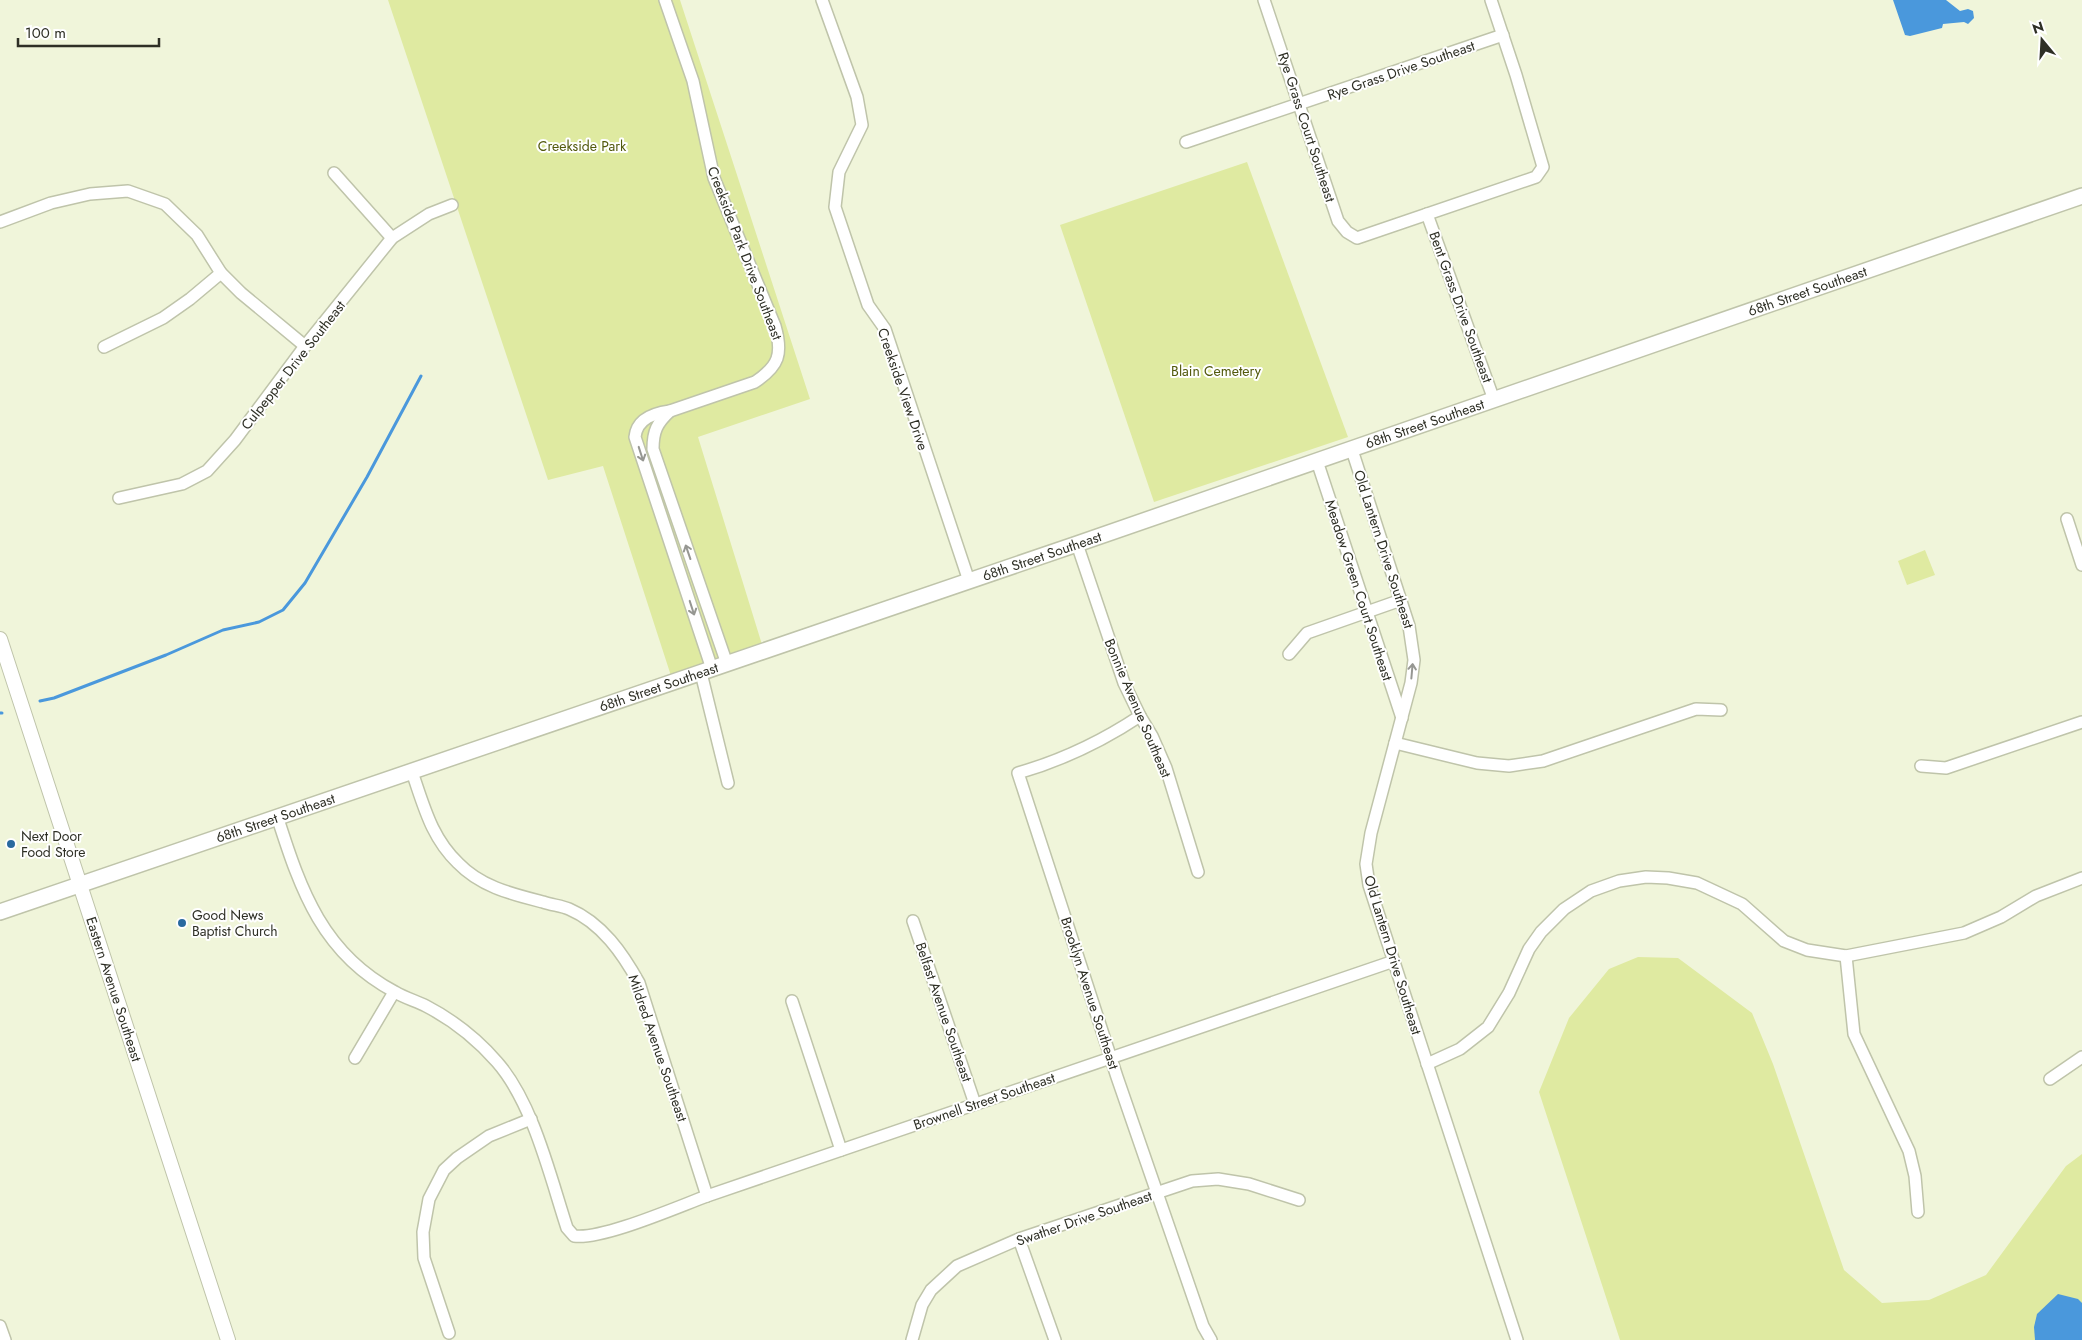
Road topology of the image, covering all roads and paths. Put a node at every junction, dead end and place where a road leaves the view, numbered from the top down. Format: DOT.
graph roads {
  1 [pos="666,0"];
  2 [pos="822,0"];
  3 [pos="1264,0"];
  4 [pos="1491,0"];
  5 [pos="1503,36"];
  6 [pos="1299,105"];
  7 [pos="1186,142"];
  8 [pos="334,173"];
  9 [pos="2082,196"];
  10 [pos="452,205"];
  11 [pos="1428,214"];
  12 [pos="0,222"];
  13 [pos="392,238"];
  14 [pos="221,273"];
  15 [pos="104,346"];
  16 [pos="305,346"];
  17 [pos="1494,400"];
  18 [pos="670,411"];
  19 [pos="1352,450"];
  20 [pos="1317,461"];
  21 [pos="119,498"];
  22 [pos="2067,518"];
  23 [pos="1077,544"];
  24 [pos="2082,565"];
  25 [pos="969,581"];
  26 [pos="1401,600"];
  27 [pos="1367,612"];
  28 [pos="0,639"];
  29 [pos="1289,654"];
  30 [pos="727,664"];
  31 [pos="707,671"];
  32 [pos="1721,710"];
  33 [pos="1140,716"];
  34 [pos="1402,719"];
  35 [pos="2082,722"];
  36 [pos="1395,743"];
  37 [pos="1921,766"];
  38 [pos="412,772"];
  39 [pos="728,783"];
  40 [pos="278,819"];
  41 [pos="1198,872"];
  42 [pos="2082,878"];
  43 [pos="81,886"];
  44 [pos="0,912"];
  45 [pos="913,921"];
  46 [pos="1846,956"];
  47 [pos="1394,961"];
  48 [pos="394,992"];
  49 [pos="792,1001"];
  50 [pos="2082,1057"];
  51 [pos="356,1058"];
  52 [pos="1112,1058"];
  53 [pos="1427,1064"];
  54 [pos="2050,1079"];
  55 [pos="975,1104"];
  56 [pos="531,1119"];
  57 [pos="841,1150"];
  58 [pos="1156,1194"];
  59 [pos="707,1196"];
  60 [pos="1299,1200"];
  61 [pos="1918,1212"];
  62 [pos="1019,1239"];
  63 [pos="0,1326"];
  64 [pos="449,1333"];
  65 [pos="5,1340"];
  66 [pos="228,1340"];
  67 [pos="912,1340"];
  68 [pos="1055,1340"];
  69 [pos="1211,1340"];
  70 [pos="1517,1340"];
  1 -- 18 [label="street, Creekside Park Drive Southeast"];
  2 -- 25 [label="street, Creekside View Drive"];
  3 -- 6 [label="street, Rye Grass Court Southeast"];
  4 -- 5 [label="street"];
  5 -- 6 [label="street, Rye Grass Drive Southeast"];
  5 -- 11 [label="street"];
  6 -- 7 [label="street, Rye Grass Drive Southeast"];
  6 -- 11 [label="street, Rye Grass Court Southeast"];
  8 -- 13 [label="street"];
  9 -- 17 [label="main road, 68th Street Southeast"];
  10 -- 13 [label="street, Culpepper Drive Southeast"];
  11 -- 17 [label="street, Bent Grass Drive Southeast"];
  12 -- 14 [label="street"];
  13 -- 16 [label="street, Culpepper Drive Southeast"];
  14 -- 15 [label="street"];
  14 -- 16 [label="street"];
  16 -- 21 [label="street, Culpepper Drive Southeast"];
  17 -- 19 [label="main road, 68th Street Southeast"];
  30 -- 18 [label="street, one-way"];
  18 -- 31 [label="street, Creekside Park Drive Southeast, one-way"];
  19 -- 20 [label="main road, 68th Street Southeast"];
  19 -- 26 [label="street, Old Lantern Drive Southeast"];
  20 -- 23 [label="main road, 68th Street Southeast"];
  20 -- 27 [label="street, Meadow Green Court Southeast"];
  22 -- 24 [label="street"];
  23 -- 25 [label="main road, 68th Street Southeast"];
  23 -- 33 [label="street, Bonnie Avenue Southeast"];
  25 -- 30 [label="main road, 68th Street Southeast"];
  26 -- 27 [label="street"];
  34 -- 26 [label="street, Old Lantern Drive Southeast, one-way"];
  27 -- 29 [label="street"];
  27 -- 34 [label="street, Meadow Green Court Southeast"];
  28 -- 43 [label="street, Eastern Avenue Southeast"];
  30 -- 31 [label="main road, 68th Street Southeast"];
  31 -- 38 [label="main road, 68th Street Southeast"];
  31 -- 39 [label="street"];
  32 -- 36 [label="street"];
  33 -- 41 [label="street, Bonnie Avenue Southeast"];
  33 -- 52 [label="street, Brooklyn Avenue Southeast"];
  34 -- 36 [label="street, Old Lantern Drive Southeast"];
  35 -- 37 [label="street"];
  36 -- 47 [label="street, Old Lantern Drive Southeast"];
  38 -- 40 [label="main road, 68th Street Southeast"];
  38 -- 59 [label="street, Mildred Avenue Southeast"];
  40 -- 43 [label="main road, 68th Street Southeast"];
  40 -- 48 [label="street"];
  42 -- 46 [label="street"];
  43 -- 44 [label="main road, 68th Street Southeast"];
  43 -- 66 [label="street, Eastern Avenue Southeast"];
  45 -- 55 [label="street, Belfast Avenue Southeast"];
  46 -- 53 [label="street"];
  46 -- 61 [label="street"];
  47 -- 52 [label="street, Brownell Street Southeast"];
  47 -- 53 [label="street, Old Lantern Drive Southeast"];
  48 -- 51 [label="street"];
  48 -- 56 [label="street"];
  49 -- 57 [label="street"];
  50 -- 54 [label="street"];
  52 -- 55 [label="street, Brownell Street Southeast"];
  52 -- 58 [label="street, Brooklyn Avenue Southeast"];
  53 -- 70 [label="street, Old Lantern Drive Southeast"];
  55 -- 57 [label="street, Brownell Street Southeast"];
  56 -- 59 [label="street, Brownell Street Southeast"];
  56 -- 64 [label="street"];
  57 -- 59 [label="street, Brownell Street Southeast"];
  58 -- 60 [label="street, Swather Drive Southeast"];
  58 -- 62 [label="street, Swather Drive Southeast"];
  58 -- 69 [label="street, Brooklyn Avenue Southeast"];
  62 -- 67 [label="street, Swather Drive Southeast"];
  62 -- 68 [label="street"];
  63 -- 65 [label="street"];
}
